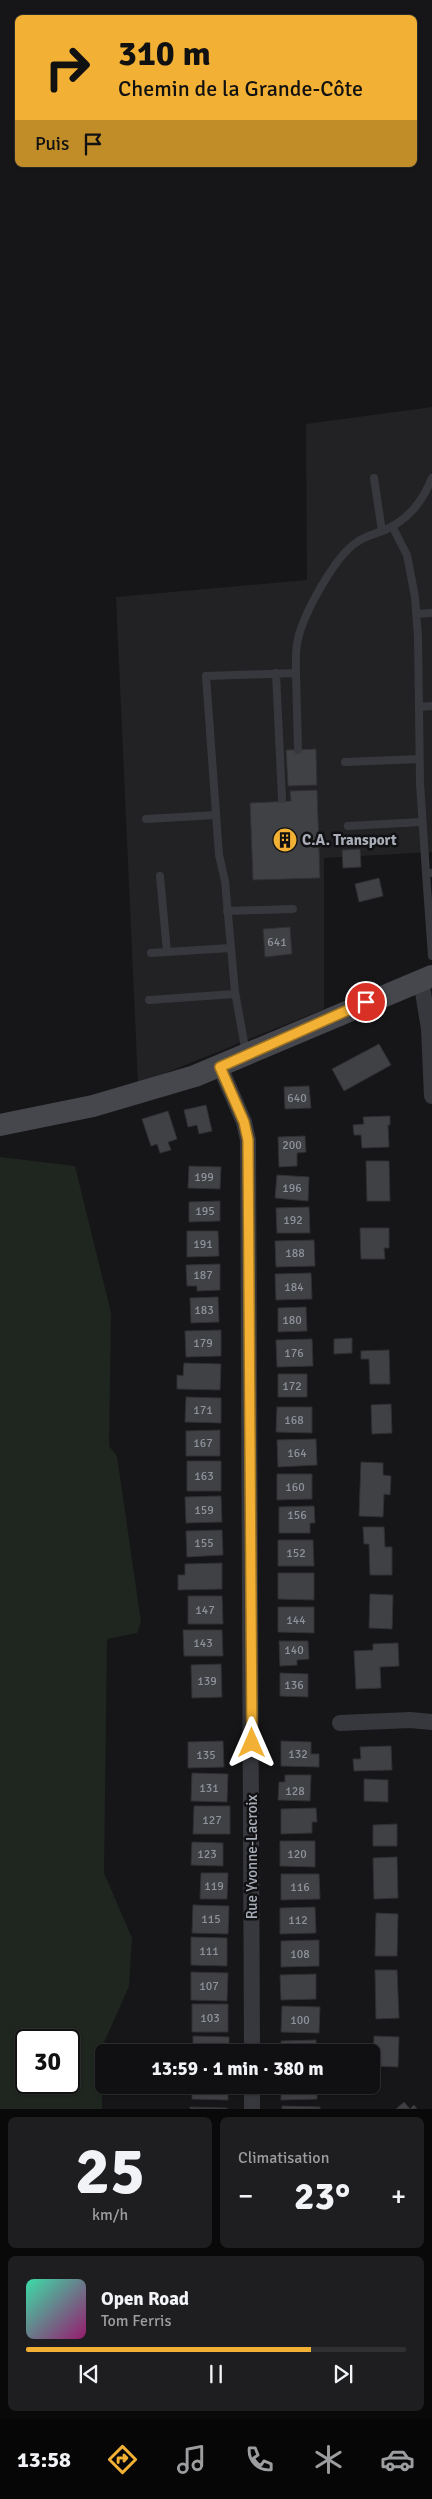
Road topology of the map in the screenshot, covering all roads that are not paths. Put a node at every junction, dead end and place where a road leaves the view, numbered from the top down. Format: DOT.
graph roads {
  1 [pos="374,478"];
  2 [pos="432,478"];
  3 [pos="392,526"];
  4 [pos="382,530"];
  5 [pos="432,613"];
  6 [pos="417,614"];
  7 [pos="276,673"];
  8 [pos="296,673"];
  9 [pos="432,706"];
  10 [pos="419,707"];
  11 [pos="298,750"];
  12 [pos="419,759"];
  13 [pos="345,762"];
  14 [pos="282,799"];
  15 [pos="216,815"];
  16 [pos="146,820"];
  17 [pos="422,822"];
  18 [pos="348,826"];
  19 [pos="429,873"];
  20 [pos="160,876"];
  21 [pos="294,908"];
  22 [pos="227,911"];
  23 [pos="230,948"];
  24 [pos="167,952"];
  25 [pos="151,953"];
  26 [pos="432,956"];
  27 [pos="426,978"];
  28 [pos="235,994"];
  29 [pos="149,1000"];
  30 [pos="247,1055"];
  31 [pos="220,1067"];
  32 [pos="432,1096"];
  33 [pos="0,1125"];
  34 [pos="432,1722"];
  35 [pos="340,1723"];
  36 [pos="252,2044"];
  37 [pos="252,2094"];
  38 [pos="252,2109"];
  1 -- 4 [label="lane"];
  2 -- 3 [label="lane"];
  3 -- 4 [label="lane"];
  3 -- 6 [label="lane"];
  4 -- 8 [label="lane"];
  5 -- 6 [label="lane"];
  6 -- 10 [label="lane"];
  7 -- 8 [label="lane"];
  7 -- 14 [label="lane"];
  7 -- 15 [label="lane"];
  8 -- 11 [label="lane"];
  9 -- 10 [label="lane"];
  10 -- 12 [label="lane"];
  12 -- 13 [label="lane"];
  12 -- 17 [label="lane"];
  15 -- 16 [label="lane"];
  15 -- 22 [label="lane"];
  17 -- 18 [label="lane"];
  17 -- 19 [label="lane"];
  19 -- 26 [label="lane"];
  20 -- 24 [label="lane"];
  21 -- 22 [label="lane"];
  22 -- 23 [label="lane"];
  23 -- 24 [label="lane"];
  23 -- 28 [label="lane"];
  24 -- 25 [label="lane"];
  27 -- 30 [label="main road"];
  27 -- 32 [label="street"];
  28 -- 29 [label="lane"];
  28 -- 30 [label="lane"];
  30 -- 31 [label="main road"];
  31 -- 33 [label="main road"];
  31 -- 36 [label="street, Rue Yvonne-Lacroix"];
  34 -- 35 [label="street"];
  37 -- 38 [label="street"];
}
